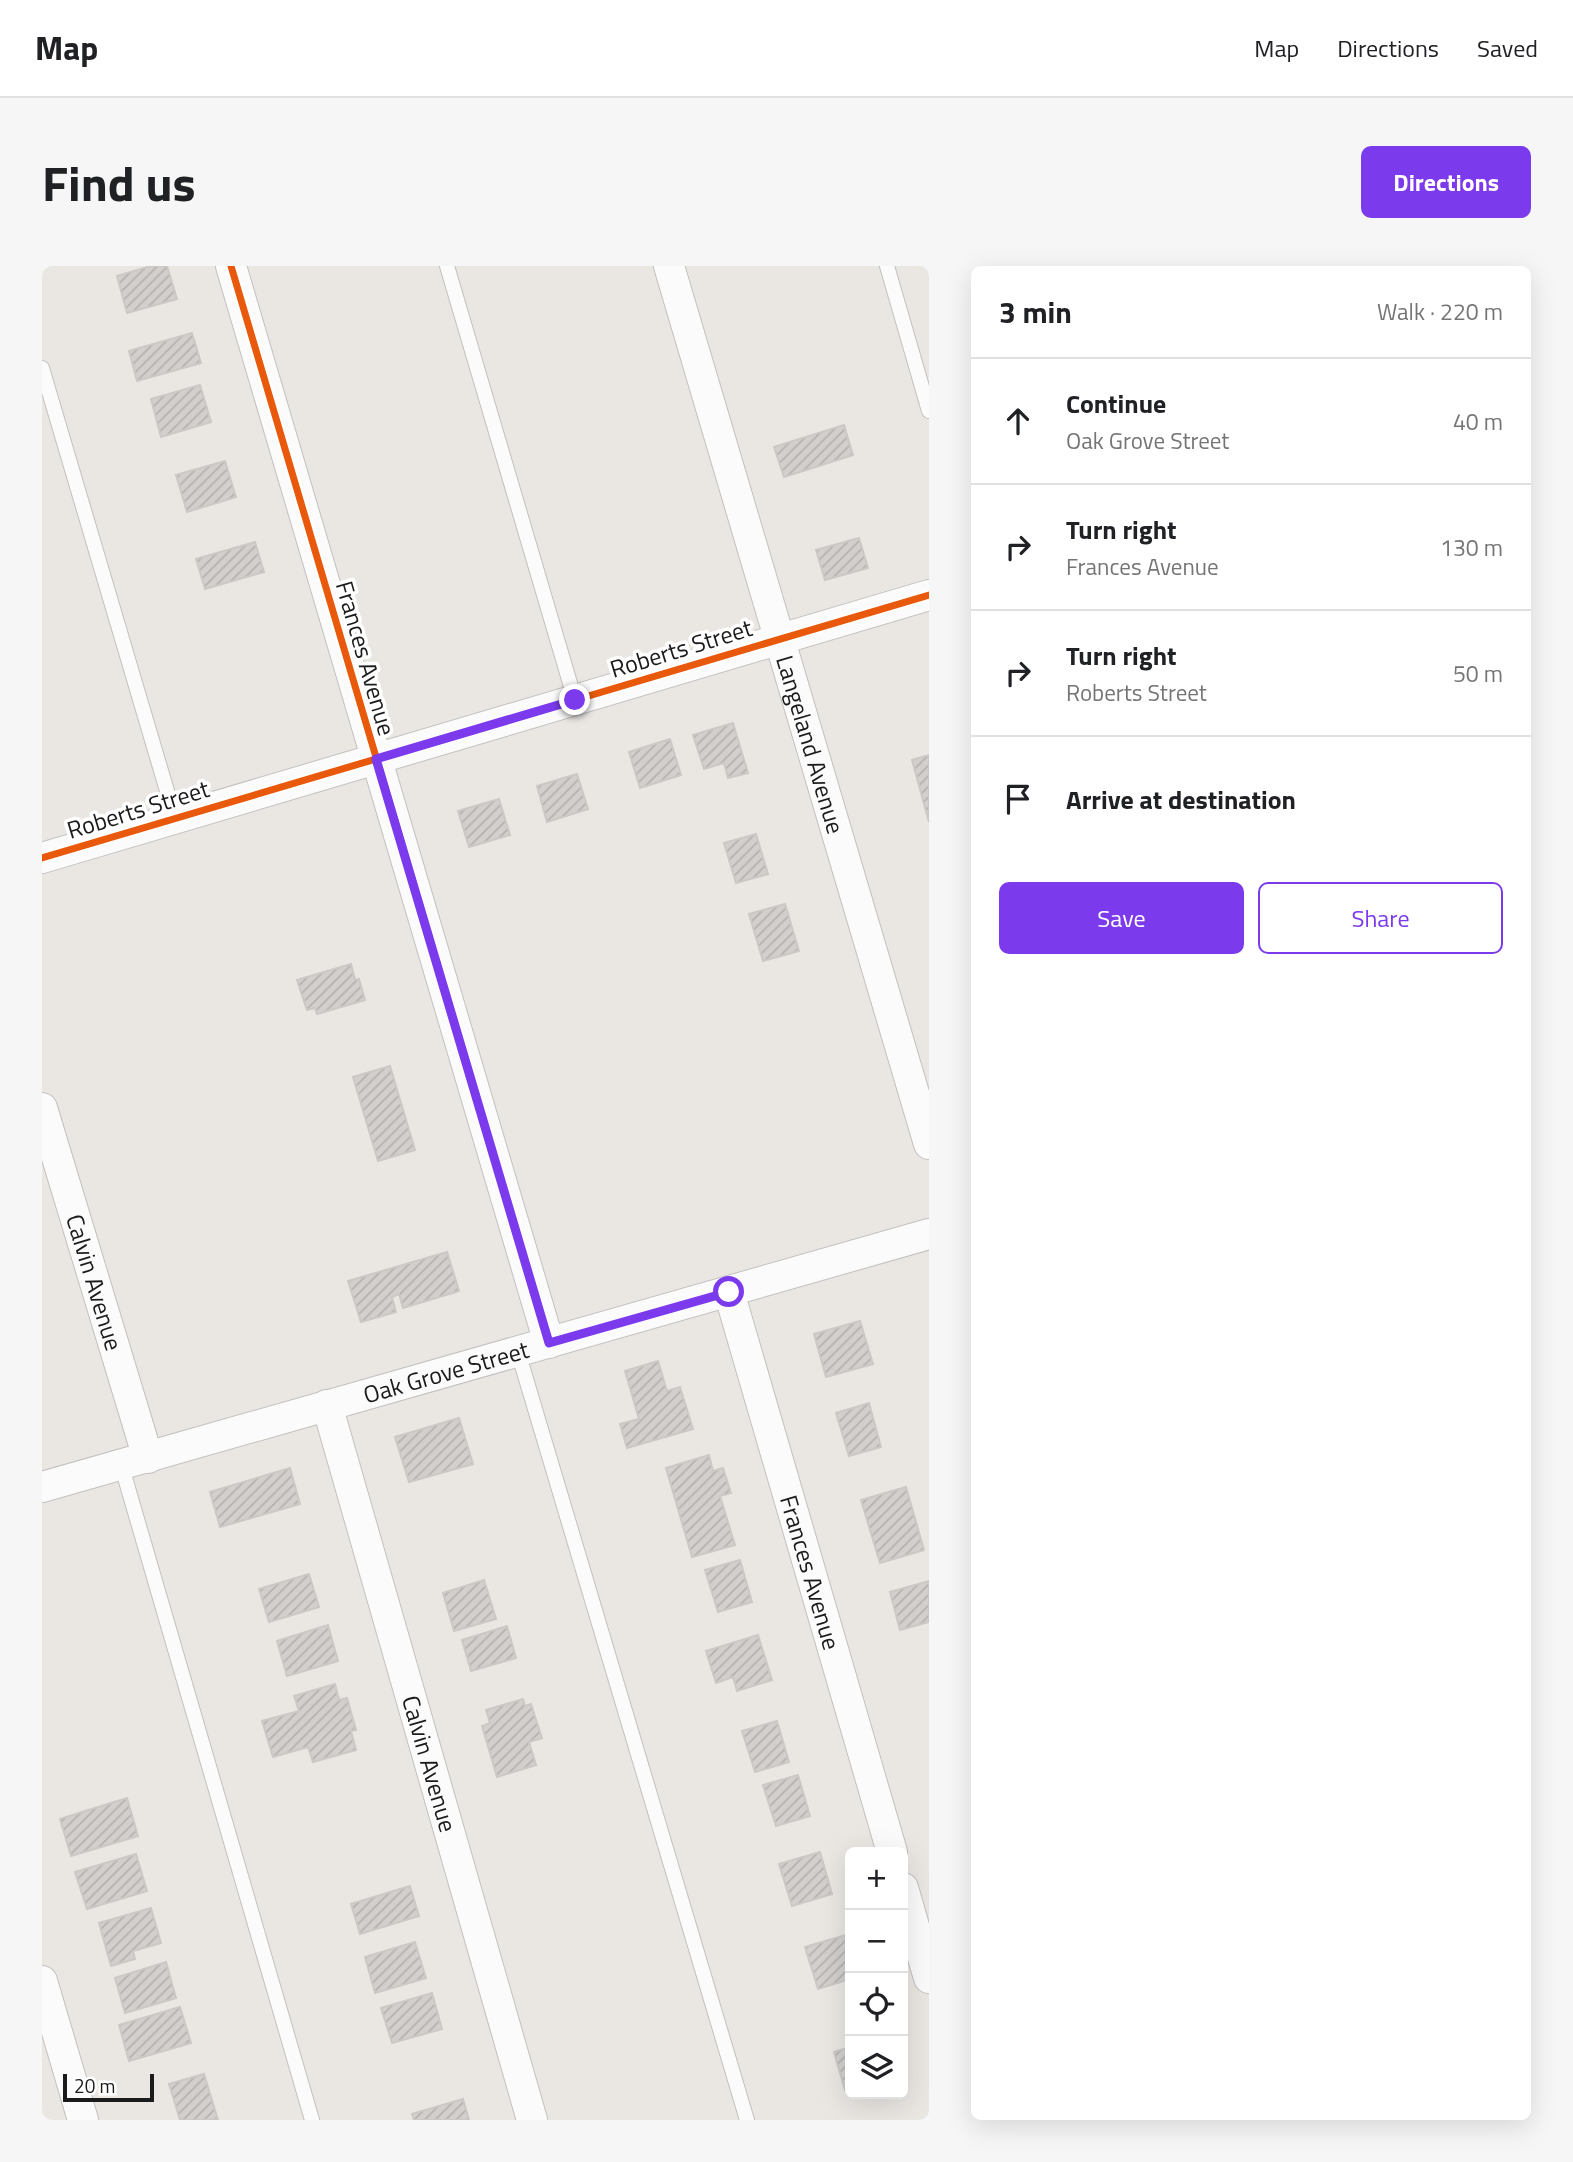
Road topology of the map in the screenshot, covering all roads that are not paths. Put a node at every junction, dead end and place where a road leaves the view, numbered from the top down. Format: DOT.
graph roads {
  1 [pos="231,266"];
  2 [pos="447,266"];
  3 [pos="669,266"];
  4 [pos="887,266"];
  5 [pos="42,368"];
  6 [pos="929,411"];
  7 [pos="929,596"];
  8 [pos="780,639"];
  9 [pos="575,700"];
  10 [pos="376,759"];
  11 [pos="174,818"];
  12 [pos="42,858"];
  13 [pos="42,1108"];
  14 [pos="929,1144"];
  15 [pos="929,1234"];
  16 [pos="729,1292"];
  17 [pos="549,1343"];
  18 [pos="518,1352"];
  19 [pos="327,1405"];
  20 [pos="135,1461"];
  21 [pos="42,1487"];
  22 [pos="891,1847"];
  23 [pos="908,1905"];
  24 [pos="929,1978"];
  25 [pos="42,1981"];
  26 [pos="83,2120"];
  27 [pos="312,2120"];
  28 [pos="532,2120"];
  29 [pos="747,2120"];
  1 -- 10 [label="street, Frances Avenue"];
  2 -- 9 [label="lane"];
  3 -- 8 [label="street, Langeland Avenue"];
  4 -- 6 [label="lane"];
  5 -- 11 [label="lane"];
  7 -- 8 [label="street, Roberts Street"];
  8 -- 9 [label="street, Roberts Street"];
  8 -- 14 [label="street, Langeland Avenue"];
  9 -- 10 [label="street, Roberts Street"];
  10 -- 11 [label="street, Roberts Street"];
  10 -- 17 [label="street, Frances Avenue"];
  11 -- 12 [label="street, Roberts Street"];
  13 -- 20 [label="street, Calvin Avenue"];
  15 -- 16 [label="street, Oak Grove Street"];
  16 -- 17 [label="street, Oak Grove Street"];
  16 -- 22 [label="street, Frances Avenue"];
  17 -- 18 [label="street, Oak Grove Street"];
  18 -- 19 [label="street, Oak Grove Street"];
  18 -- 29 [label="lane"];
  19 -- 20 [label="street, Oak Grove Street"];
  19 -- 28 [label="street, Calvin Avenue"];
  20 -- 21 [label="street, Oak Grove Street"];
  20 -- 27 [label="lane"];
  23 -- 24 [label="street"];
  25 -- 26 [label="street"];
}
